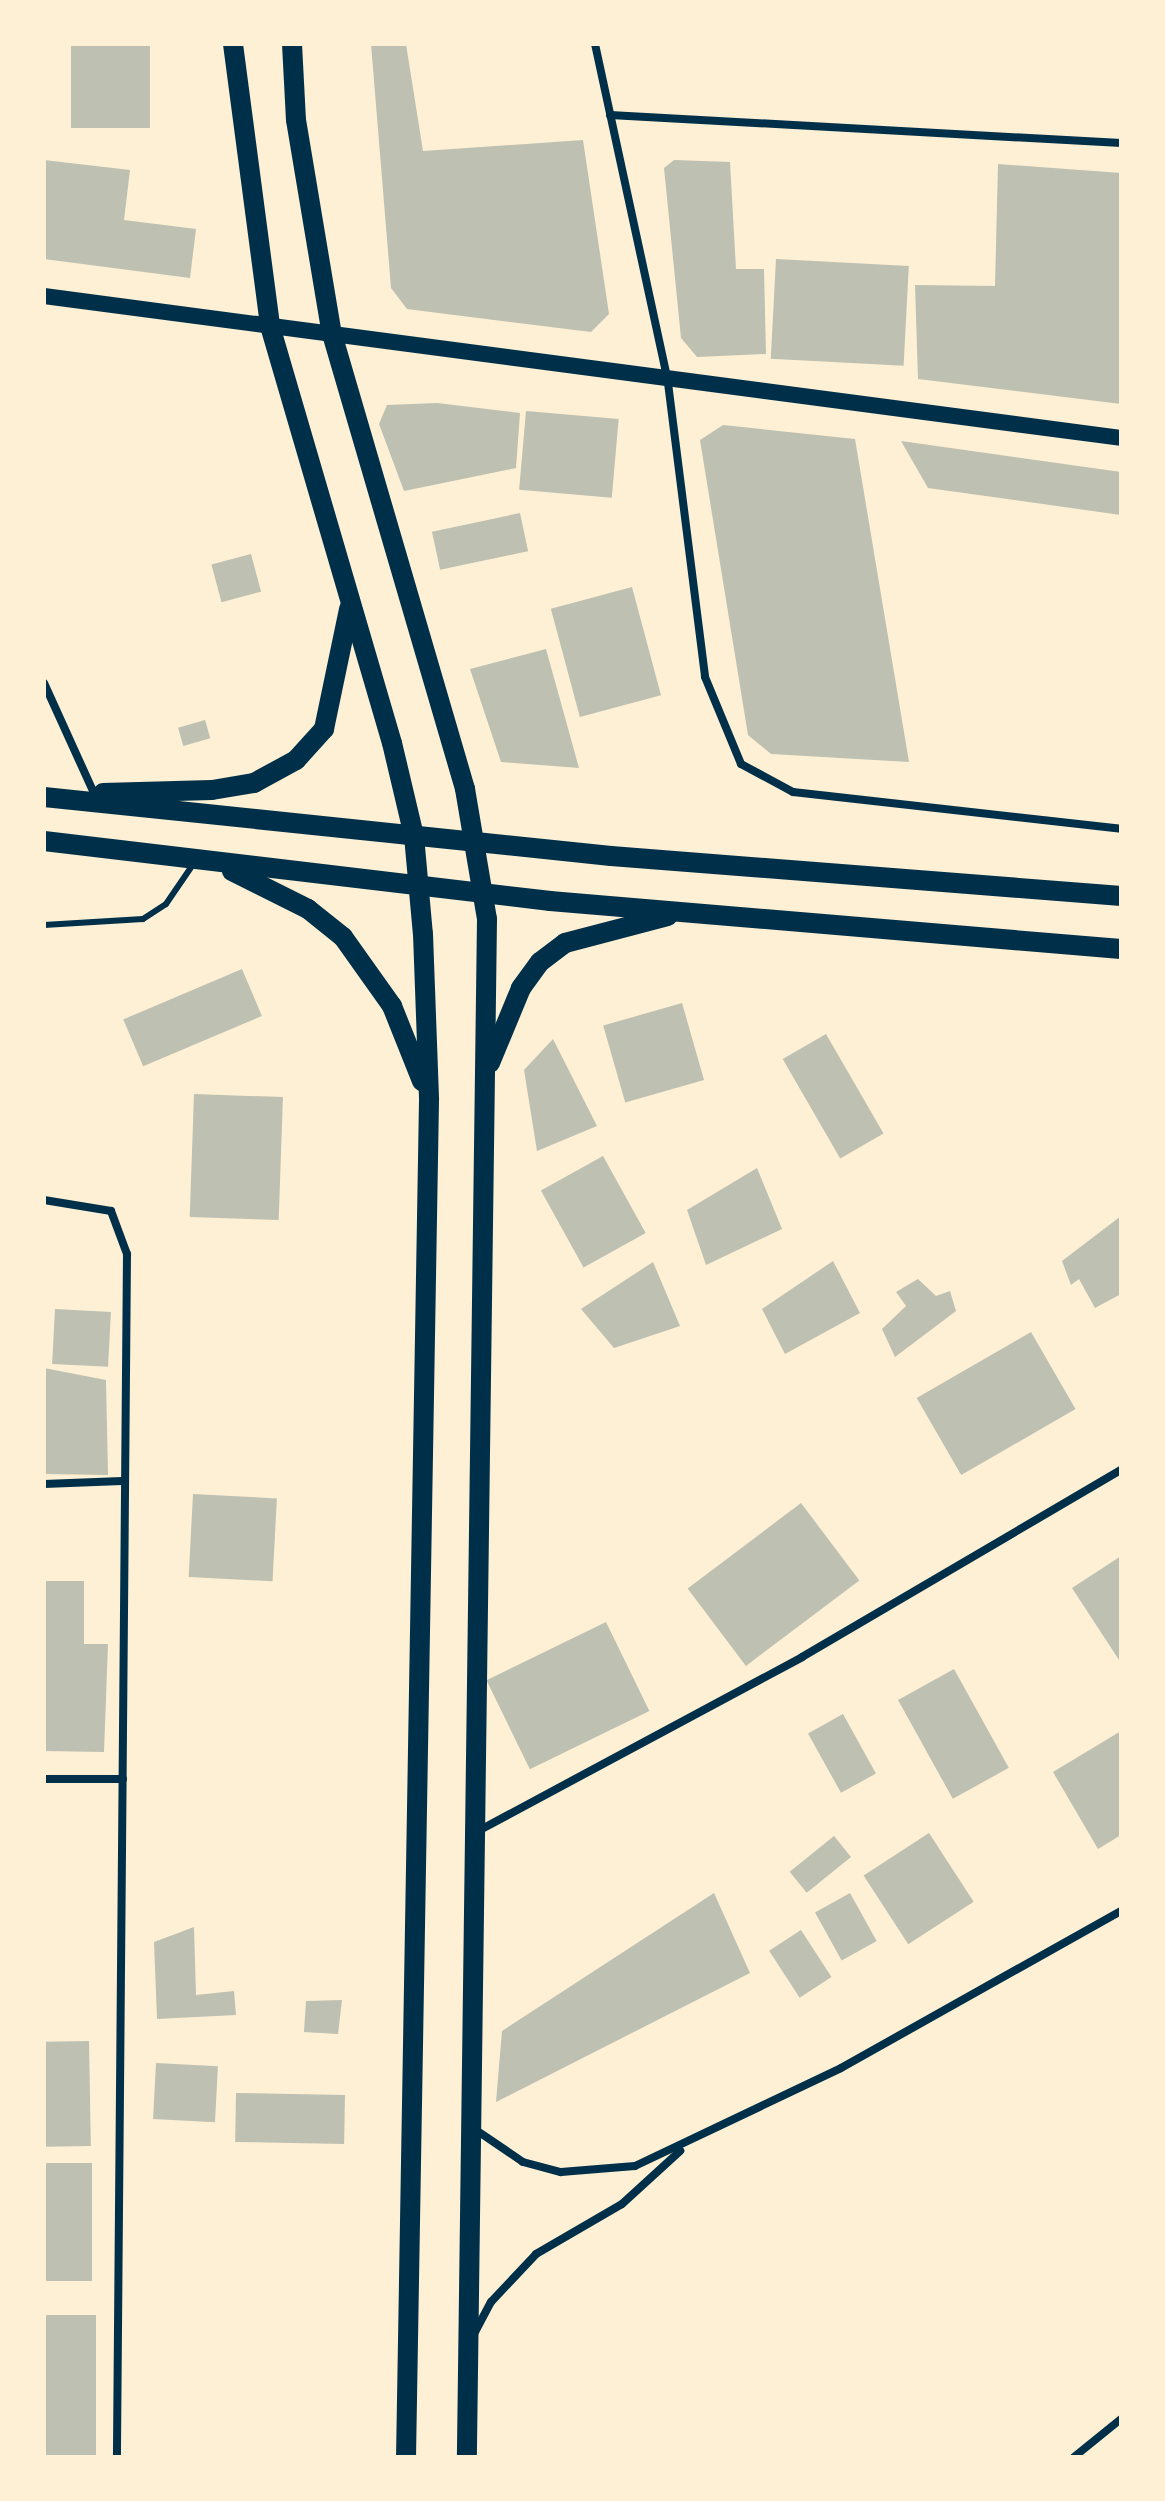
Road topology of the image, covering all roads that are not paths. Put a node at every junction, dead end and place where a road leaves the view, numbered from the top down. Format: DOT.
graph roads {
  1 [pos="233,44"];
  2 [pos="292,44"];
  3 [pos="595,44"];
  4 [pos="610,115"];
  5 [pos="1121,143"];
  6 [pos="44,296"];
  7 [pos="270,326"];
  8 [pos="332,334"];
  9 [pos="668,383"];
  10 [pos="1121,438"];
  11 [pos="349,605"];
  12 [pos="44,683"];
  13 [pos="94,793"];
  14 [pos="46,797"];
  15 [pos="1121,829"];
  16 [pos="414,836"];
  17 [pos="44,841"];
  18 [pos="479,844"];
  19 [pos="202,859"];
  20 [pos="418,886"];
  21 [pos="484,894"];
  22 [pos="1121,896"];
  23 [pos="695,910"];
  24 [pos="44,925"];
  25 [pos="1121,949"];
  26 [pos="485,1074"];
  27 [pos="429,1100"];
  28 [pos="44,1200"];
  29 [pos="1121,1470"];
  30 [pos="122,1481"];
  31 [pos="44,1484"];
  32 [pos="44,1779"];
  33 [pos="123,1779"];
  34 [pos="477,1831"];
  35 [pos="1121,1911"];
  36 [pos="473,2128"];
  37 [pos="681,2150"];
  38 [pos="467,2347"];
  39 [pos="1121,2419"];
  40 [pos="117,2457"];
  41 [pos="406,2457"];
  42 [pos="467,2457"];
  43 [pos="1074,2457"];
  1 -- 7 [label="main road"];
  2 -- 8 [label="main road"];
  3 -- 4 [label="street"];
  4 -- 5 [label="street"];
  4 -- 9 [label="street"];
  6 -- 7 [label="main road"];
  7 -- 8 [label="main road"];
  7 -- 11 [label="main road"];
  8 -- 9 [label="main road"];
  8 -- 18 [label="main road"];
  9 -- 10 [label="main road"];
  9 -- 15 [label="street"];
  11 -- 13 [label="main road"];
  11 -- 16 [label="main road"];
  12 -- 13 [label="street"];
  13 -- 14 [label="main road"];
  14 -- 16 [label="main road"];
  16 -- 18 [label="main road"];
  16 -- 20 [label="main road"];
  17 -- 19 [label="main road"];
  18 -- 21 [label="main road"];
  18 -- 22 [label="main road"];
  19 -- 20 [label="main road"];
  19 -- 24 [label="lane"];
  19 -- 27 [label="main road"];
  20 -- 21 [label="main road"];
  20 -- 27 [label="main road"];
  21 -- 23 [label="main road"];
  21 -- 26 [label="main road"];
  23 -- 25 [label="main road"];
  23 -- 26 [label="main road"];
  26 -- 34 [label="main road"];
  27 -- 41 [label="main road"];
  28 -- 30 [label="street"];
  29 -- 34 [label="street"];
  30 -- 31 [label="street"];
  30 -- 33 [label="street"];
  32 -- 33 [label="street"];
  33 -- 40 [label="street"];
  34 -- 36 [label="main road"];
  35 -- 37 [label="street"];
  36 -- 37 [label="street"];
  36 -- 38 [label="main road"];
  37 -- 38 [label="street"];
  38 -- 42 [label="main road"];
  39 -- 43 [label="street"];
}
